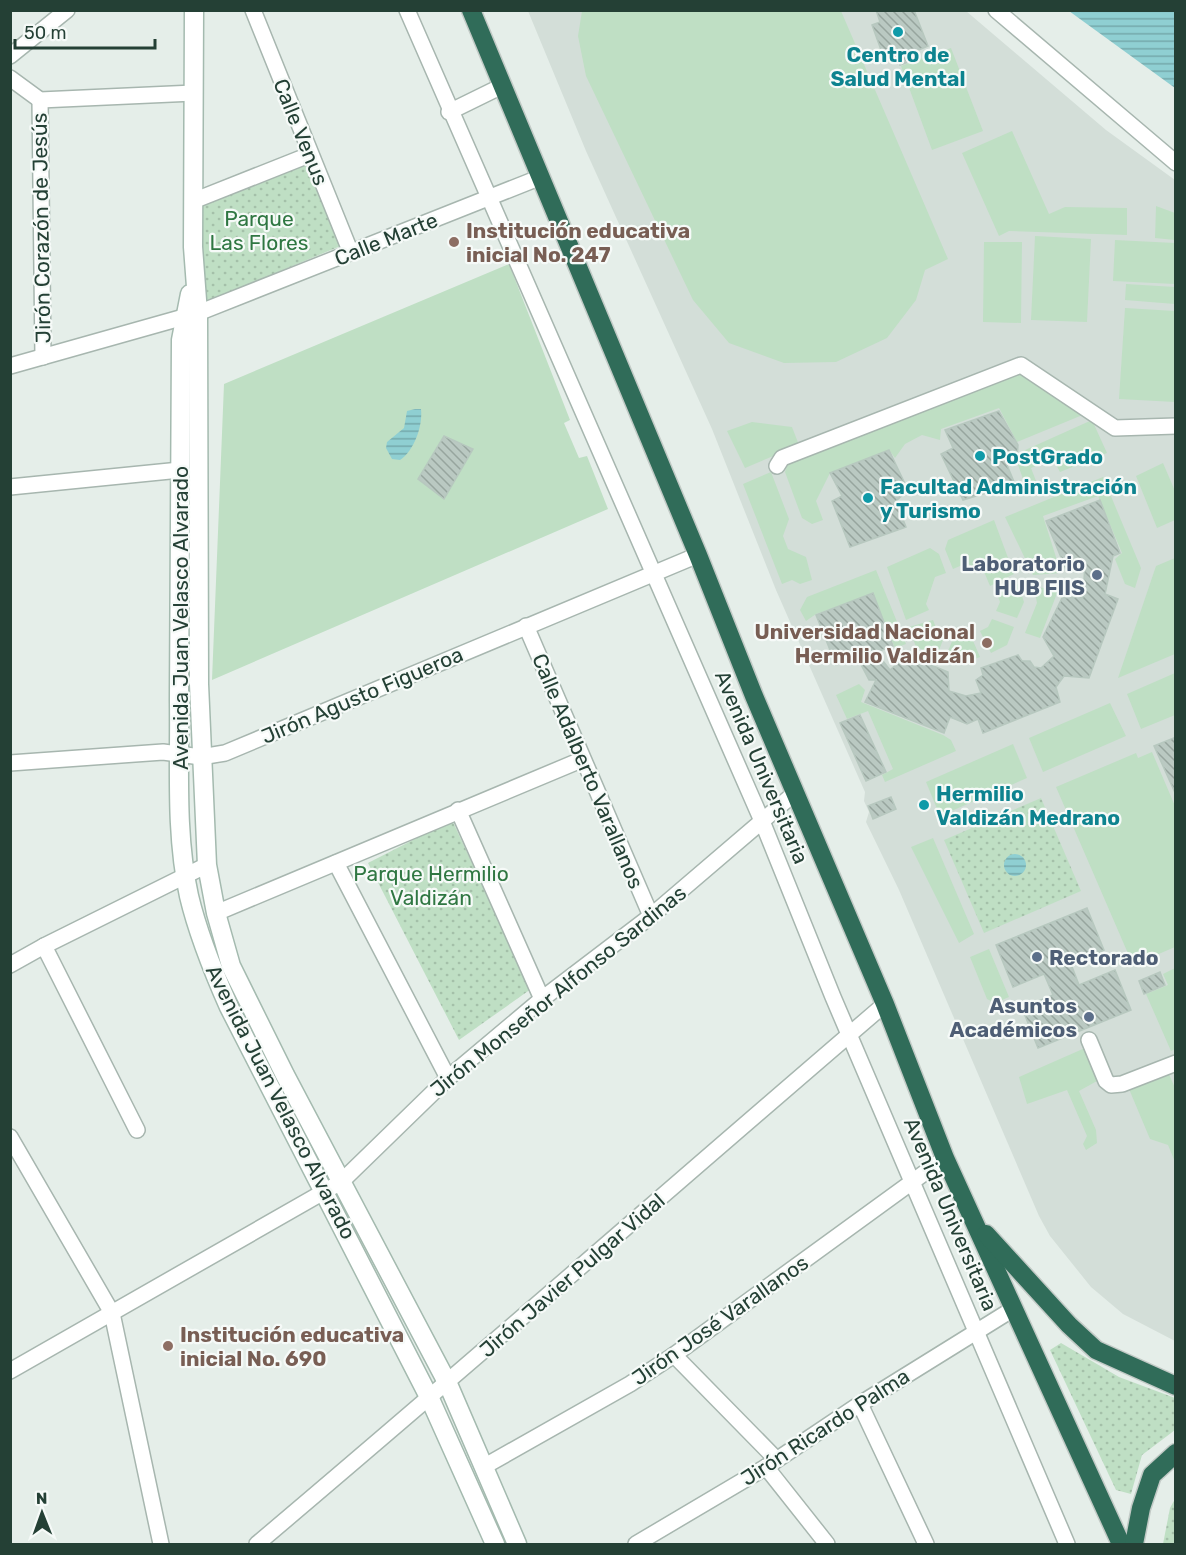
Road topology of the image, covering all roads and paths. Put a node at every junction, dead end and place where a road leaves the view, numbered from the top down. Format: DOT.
graph roads {
  1 [pos="67,10"];
  2 [pos="194,10"];
  3 [pos="253,10"];
  4 [pos="407,10"];
  5 [pos="471,10"];
  6 [pos="996,10"];
  7 [pos="10,56"];
  8 [pos="10,78"];
  9 [pos="502,86"];
  10 [pos="194,93"];
  11 [pos="40,100"];
  12 [pos="449,112"];
  13 [pos="309,155"];
  14 [pos="1176,163"];
  15 [pos="541,177"];
  16 [pos="487,199"];
  17 [pos="193,201"];
  18 [pos="351,253"];
  19 [pos="192,315"];
  20 [pos="43,357"];
  21 [pos="10,366"];
  22 [pos="1176,426"];
  23 [pos="777,466"];
  24 [pos="180,470"];
  25 [pos="10,488"];
  26 [pos="698,555"];
  27 [pos="652,573"];
  28 [pos="526,626"];
  29 [pos="180,755"];
  30 [pos="201,757"];
  31 [pos="581,760"];
  32 [pos="10,763"];
  33 [pos="796,792"];
  34 [pos="458,810"];
  35 [pos="762,821"];
  36 [pos="336,863"];
  37 [pos="207,865"];
  38 [pos="186,874"];
  39 [pos="216,913"];
  40 [pos="651,916"];
  41 [pos="44,946"];
  42 [pos="10,965"];
  43 [pos="542,999"];
  44 [pos="885,1004"];
  45 [pos="850,1034"];
  46 [pos="1089,1040"];
  47 [pos="1176,1063"];
  48 [pos="448,1078"];
  49 [pos="137,1130"];
  50 [pos="10,1137"];
  51 [pos="945,1158"];
  52 [pos="341,1182"];
  53 [pos="912,1182"];
  54 [pos="325,1191"];
  55 [pos="976,1224"];
  56 [pos="1013,1310"];
  57 [pos="112,1312"];
  58 [pos="976,1330"];
  59 [pos="674,1355"];
  60 [pos="10,1371"];
  61 [pos="448,1383"];
  62 [pos="1176,1386"];
  63 [pos="430,1399"];
  64 [pos="860,1404"];
  65 [pos="1176,1453"];
  66 [pos="771,1463"];
  67 [pos="484,1466"];
  68 [pos="659,1538"];
  69 [pos="161,1545"];
  70 [pos="257,1545"];
  71 [pos="495,1545"];
  72 [pos="517,1545"];
  73 [pos="636,1545"];
  74 [pos="827,1545"];
  75 [pos="926,1545"];
  76 [pos="1067,1545"];
  77 [pos="1121,1545"];
  78 [pos="1134,1545"];
  1 -- 7 [label="street"];
  2 -- 10 [label="street, Avenida Juan Velasco Alvarado"];
  3 -- 13 [label="street, Calle Venus"];
  4 -- 12 [label="street, Avenida Universitaria"];
  5 -- 9 [label="highway, Avenida Universitaria"];
  6 -- 14 [label="street"];
  8 -- 11 [label="street"];
  9 -- 12 [label="street"];
  9 -- 15 [label="highway, Avenida Universitaria"];
  10 -- 11 [label="street"];
  10 -- 17 [label="street, Avenida Juan Velasco Alvarado"];
  11 -- 20 [label="street, Jirón Corazón de Jesús"];
  12 -- 16 [label="street, Avenida Universitaria"];
  13 -- 17 [label="street"];
  13 -- 18 [label="street, Calle Venus"];
  15 -- 16 [label="street, Calle Marte"];
  15 -- 26 [label="highway, Avenida Universitaria"];
  16 -- 18 [label="street, Calle Marte"];
  16 -- 27 [label="street, Avenida Universitaria"];
  17 -- 19 [label="street, Avenida Juan Velasco Alvarado"];
  18 -- 19 [label="street, Calle Marte"];
  19 -- 20 [label="street, Calle Marte"];
  19 -- 24 [label="street, Avenida Juan Velasco Alvarado"];
  19 -- 30 [label="street, Avenida Juan Velasco Alvarado"];
  20 -- 21 [label="street, Calle Marte"];
  22 -- 23 [label="street"];
  24 -- 25 [label="street"];
  24 -- 29 [label="street, Avenida Juan Velasco Alvarado"];
  26 -- 27 [label="street, Jirón Agusto Figueroa"];
  26 -- 33 [label="highway, Avenida Universitaria"];
  27 -- 28 [label="street, Jirón Agusto Figueroa"];
  27 -- 35 [label="street, Avenida Universitaria"];
  28 -- 30 [label="street, Jirón Agusto Figueroa"];
  28 -- 31 [label="street, Calle Adalberto Varallanos"];
  29 -- 30 [label="street, Jirón Agusto Figueroa"];
  29 -- 32 [label="street, Jirón Agusto Figueroa"];
  29 -- 38 [label="street, Avenida Juan Velasco Alvarado"];
  30 -- 37 [label="street, Avenida Juan Velasco Alvarado"];
  31 -- 34 [label="street"];
  31 -- 40 [label="street, Calle Adalberto Varallanos"];
  33 -- 35 [label="street, Jirón Monseñor Alfonso Sardinas"];
  33 -- 44 [label="highway, Avenida Universitaria"];
  34 -- 36 [label="street"];
  34 -- 43 [label="street"];
  35 -- 40 [label="street, Jirón Monseñor Alfonso Sardinas"];
  35 -- 45 [label="street, Avenida Universitaria"];
  36 -- 39 [label="street"];
  36 -- 48 [label="street"];
  37 -- 38 [label="street"];
  37 -- 39 [label="street, Avenida Juan Velasco Alvarado"];
  38 -- 41 [label="street"];
  38 -- 54 [label="street, Avenida Juan Velasco Alvarado"];
  39 -- 52 [label="street, Avenida Juan Velasco Alvarado"];
  40 -- 43 [label="street, Jirón Monseñor Alfonso Sardinas"];
  41 -- 42 [label="street"];
  41 -- 49 [label="street"];
  43 -- 48 [label="street, Jirón Monseñor Alfonso Sardinas"];
  44 -- 45 [label="street, Jirón Javier Pulgar Vidal"];
  44 -- 51 [label="highway, Avenida Universitaria"];
  45 -- 53 [label="street, Avenida Universitaria"];
  45 -- 61 [label="street, Jirón Javier Pulgar Vidal"];
  46 -- 47 [label="street"];
  48 -- 52 [label="street, Jirón Monseñor Alfonso Sardinas"];
  50 -- 57 [label="street"];
  51 -- 53 [label="street, Jirón José Varallanos"];
  51 -- 55 [label="highway, Avenida Universitaria"];
  52 -- 54 [label="street, Jirón Monseñor Alfonso Sardinas"];
  52 -- 61 [label="street, Avenida Juan Velasco Alvarado"];
  53 -- 58 [label="street, Avenida Universitaria"];
  53 -- 59 [label="street, Jirón José Varallanos"];
  54 -- 57 [label="street, Jirón Monseñor Alfonso Sardinas"];
  54 -- 63 [label="street, Avenida Juan Velasco Alvarado"];
  55 -- 56 [label="highway, Avenida Universitaria"];
  55 -- 62 [label="highway"];
  56 -- 58 [label="street, Jirón Ricardo Palma"];
  56 -- 77 [label="highway, Avenida Universitaria"];
  57 -- 60 [label="street, Jirón Monseñor Alfonso Sardinas"];
  57 -- 69 [label="street"];
  58 -- 64 [label="street, Jirón Ricardo Palma"];
  58 -- 76 [label="street, Avenida Universitaria"];
  59 -- 66 [label="street"];
  59 -- 67 [label="street, Jirón José Varallanos"];
  61 -- 63 [label="street, Jirón Javier Pulgar Vidal"];
  61 -- 67 [label="street, Avenida Juan Velasco Alvarado"];
  63 -- 70 [label="street, Jirón Javier Pulgar Vidal"];
  63 -- 71 [label="street, Avenida Juan Velasco Alvarado"];
  64 -- 66 [label="street, Jirón Ricardo Palma"];
  64 -- 75 [label="street"];
  65 -- 78 [label="highway"];
  66 -- 68 [label="street, Jirón Ricardo Palma"];
  66 -- 74 [label="street"];
  67 -- 72 [label="street, Avenida Juan Velasco Alvarado"];
  68 -- 73 [label="street, Jirón Ricardo Palma"];
}
